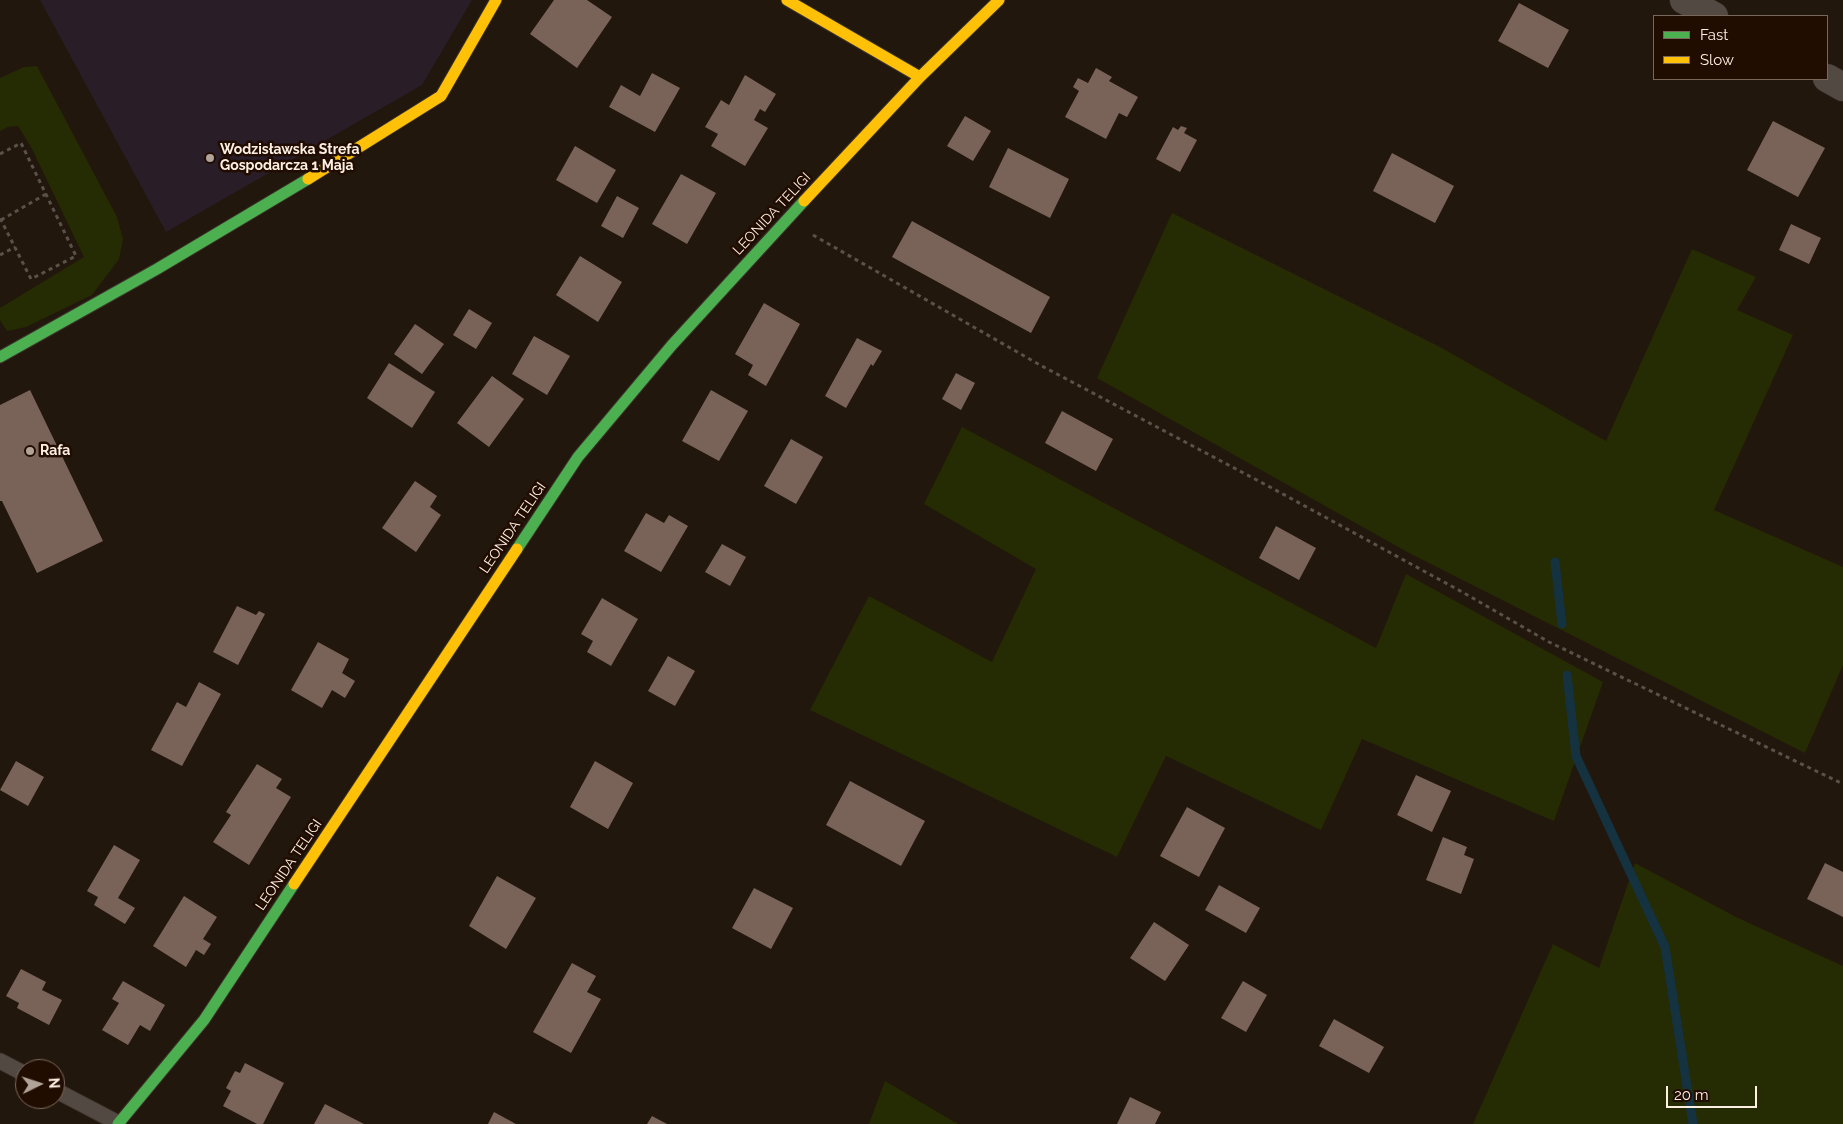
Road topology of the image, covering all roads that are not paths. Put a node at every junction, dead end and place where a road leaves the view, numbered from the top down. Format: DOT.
graph roads {
  1 [pos="496,0"];
  2 [pos="787,0"];
  3 [pos="999,0"];
  4 [pos="1684,0"];
  5 [pos="1712,15"];
  6 [pos="920,77"];
  7 [pos="1828,79"];
  8 [pos="1843,87"];
  9 [pos="0,356"];
  10 [pos="0,1061"];
  11 [pos="15,1069"];
  12 [pos="65,1095"];
  13 [pos="118,1124"];
  1 -- 9 [label="street"];
  2 -- 6 [label="street"];
  3 -- 6 [label="street, LEONIDA TELIGI"];
  4 -- 5 [label="street"];
  6 -- 13 [label="street, LEONIDA TELIGI"];
  7 -- 8 [label="street"];
  10 -- 11 [label="lane"];
  12 -- 13 [label="lane"];
}
